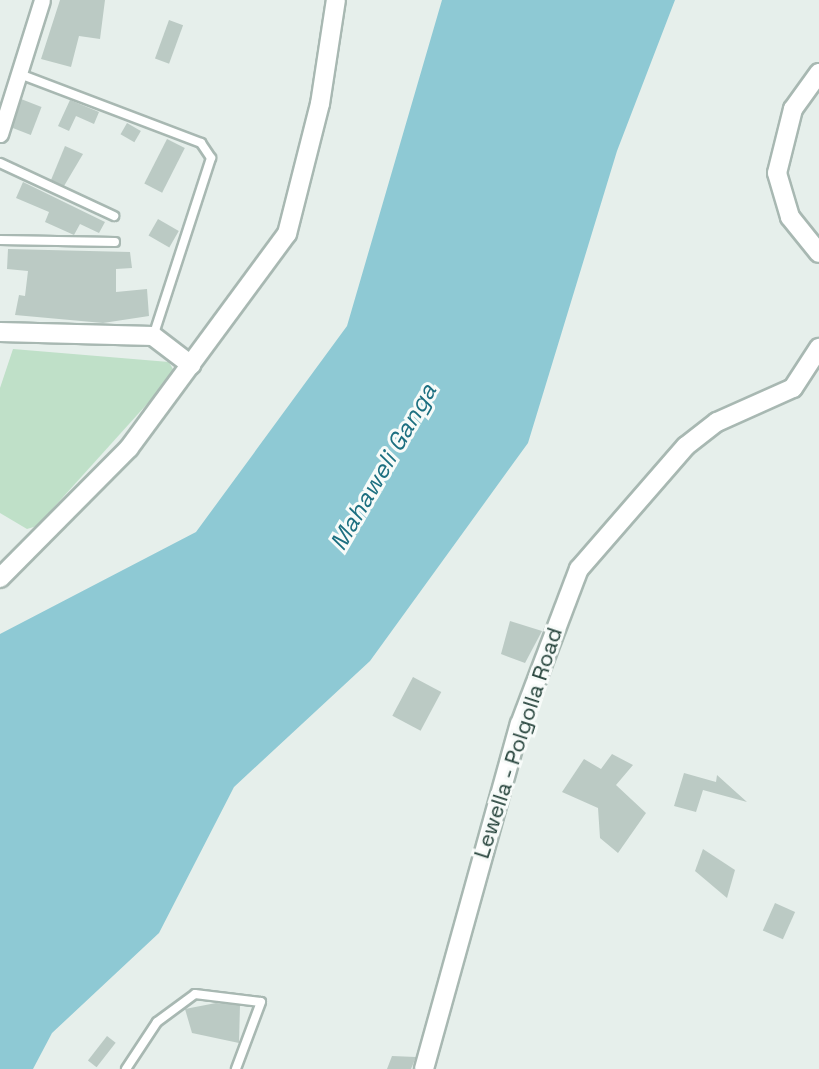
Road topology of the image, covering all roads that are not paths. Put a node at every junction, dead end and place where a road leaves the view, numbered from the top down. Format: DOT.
graph roads {
  1 [pos="42,0"];
  2 [pos="336,0"];
  3 [pos="15,73"];
  4 [pos="819,73"];
  5 [pos="0,134"];
  6 [pos="0,163"];
  7 [pos="114,216"];
  8 [pos="0,240"];
  9 [pos="114,242"];
  10 [pos="819,253"];
  11 [pos="0,332"];
  12 [pos="153,336"];
  13 [pos="819,348"];
  14 [pos="191,364"];
  15 [pos="0,578"];
  16 [pos="126,1069"];
  17 [pos="236,1069"];
  18 [pos="424,1069"];
  1 -- 3 [label="street"];
  2 -- 14 [label="street"];
  3 -- 5 [label="street"];
  3 -- 12 [label="lane"];
  4 -- 10 [label="street"];
  6 -- 7 [label="lane"];
  8 -- 9 [label="lane"];
  11 -- 12 [label="street"];
  12 -- 14 [label="street"];
  13 -- 18 [label="street, Lewella - Polgolla Road"];
  14 -- 15 [label="street"];
  16 -- 17 [label="lane"];
}
